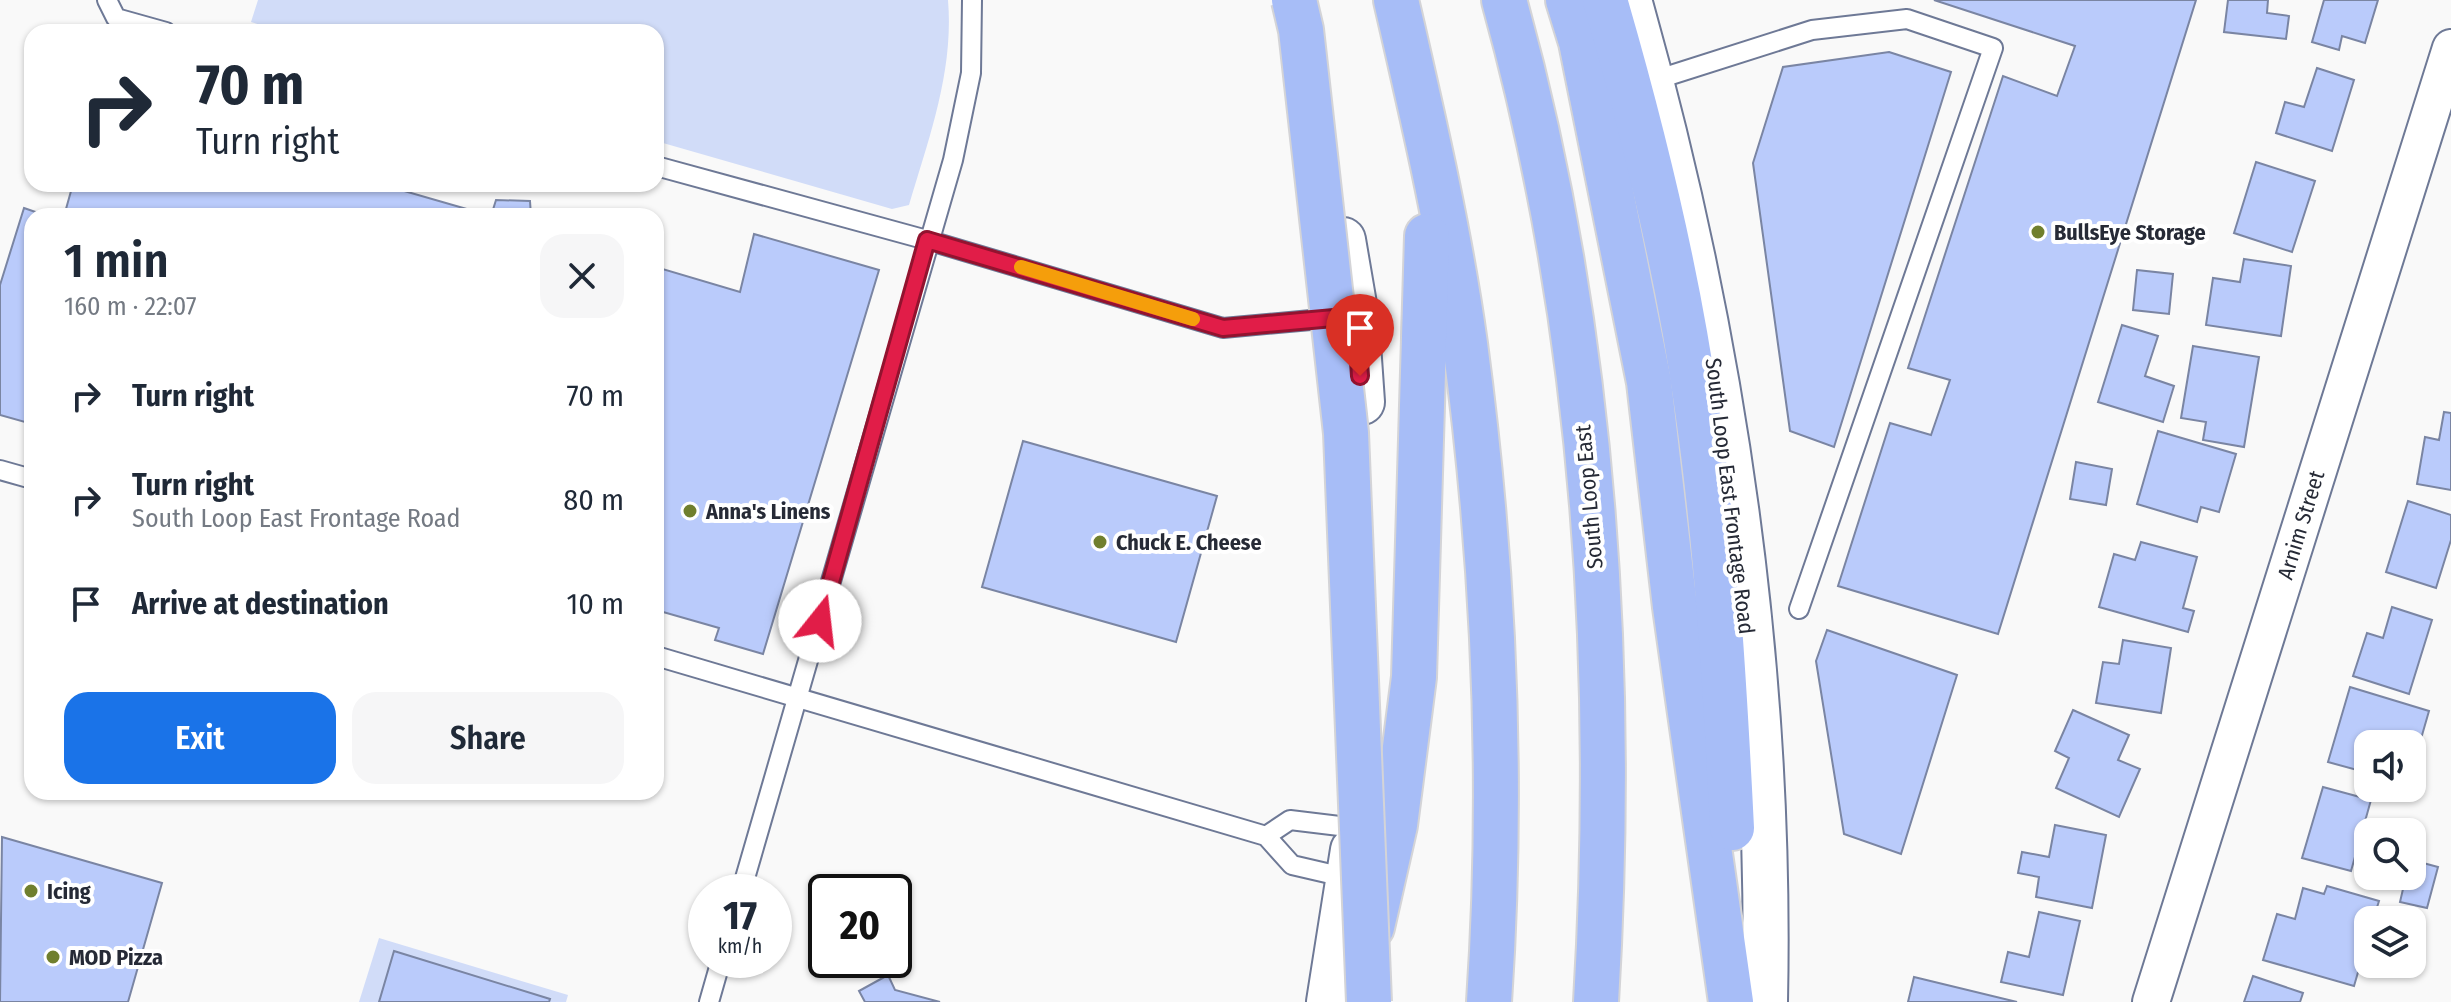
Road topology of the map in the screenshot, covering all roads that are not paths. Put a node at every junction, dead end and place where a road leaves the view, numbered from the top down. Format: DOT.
graph roads {
  1 [pos="107,0"];
  2 [pos="972,0"];
  3 [pos="1287,0"];
  4 [pos="1294,0"];
  5 [pos="1396,0"];
  6 [pos="1504,0"];
  7 [pos="1568,0"];
  8 [pos="1605,0"];
  9 [pos="1629,0"];
  10 [pos="137,24"];
  11 [pos="2451,48"];
  12 [pos="1652,81"];
  13 [pos="1429,145"];
  14 [pos="664,168"];
  15 [pos="927,240"];
  16 [pos="1356,316"];
  17 [pos="0,470"];
  18 [pos="24,477"];
  19 [pos="1799,609"];
  20 [pos="664,658"];
  21 [pos="799,697"];
  22 [pos="1356,828"];
  23 [pos="1266,836"];
  24 [pos="746,874"];
  25 [pos="1348,878"];
  26 [pos="716,978"];
  27 [pos="709,1002"];
  28 [pos="1329,1002"];
  29 [pos="1355,1002"];
  30 [pos="1369,1002"];
  31 [pos="1489,1002"];
  32 [pos="1596,1002"];
  33 [pos="1732,1002"];
  34 [pos="1765,1002"];
  35 [pos="2151,1002"];
  1 -- 10 [label="lane"];
  2 -- 15 [label="lane"];
  3 -- 16 [label="main road"];
  4 -- 30 [label="highway, bridge"];
  5 -- 13 [label="highway"];
  6 -- 32 [label="highway, South Loop East"];
  7 -- 33 [label="highway"];
  8 -- 33 [label="highway"];
  9 -- 12 [label="main road, South Loop East Frontage Road"];
  11 -- 35 [label="street, Arnim Street"];
  12 -- 19 [label="lane"];
  12 -- 34 [label="main road, South Loop East Frontage Road"];
  13 -- 29 [label="highway"];
  13 -- 31 [label="highway"];
  14 -- 15 [label="lane"];
  15 -- 16 [label="lane"];
  15 -- 21 [label="lane"];
  16 -- 22 [label="main road"];
  17 -- 18 [label="lane"];
  20 -- 21 [label="lane"];
  21 -- 23 [label="lane"];
  21 -- 24 [label="lane"];
  22 -- 23 [label="lane"];
  22 -- 25 [label="main road"];
  23 -- 25 [label="lane"];
  25 -- 28 [label="main road"];
  26 -- 27 [label="lane"];
}
